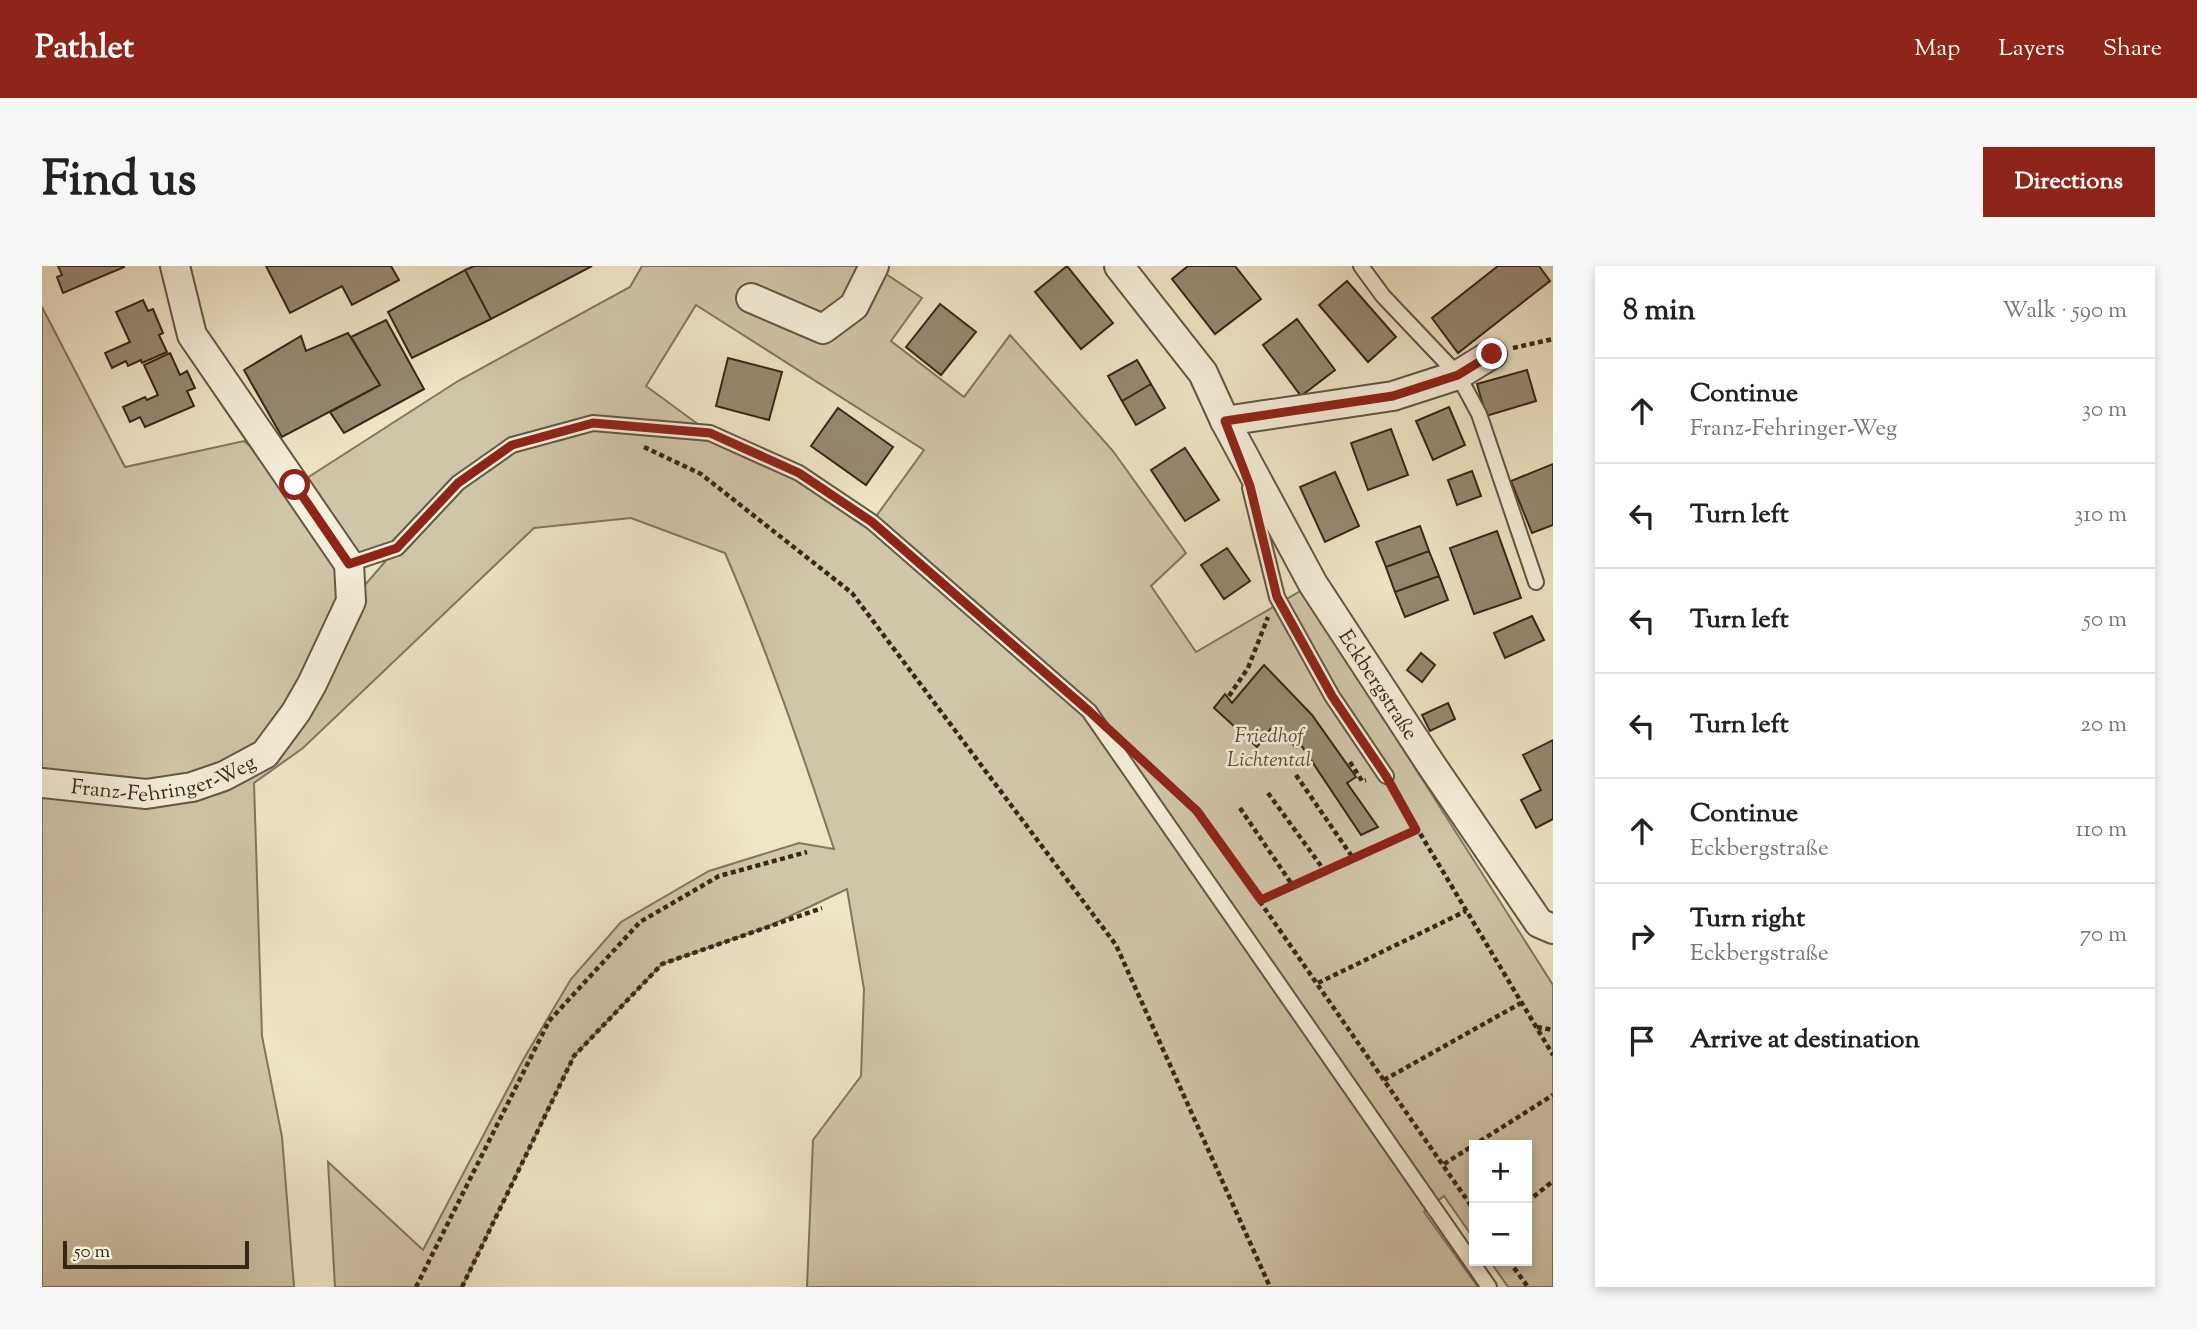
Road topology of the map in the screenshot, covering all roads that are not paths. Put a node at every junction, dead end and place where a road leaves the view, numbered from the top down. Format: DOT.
graph roads {
  1 [pos="175,266"];
  2 [pos="874,266"];
  3 [pos="1119,266"];
  4 [pos="1362,266"];
  5 [pos="751,298"];
  6 [pos="1499,351"];
  7 [pos="1458,375"];
  8 [pos="1225,421"];
  9 [pos="349,564"];
  10 [pos="1536,582"];
  11 [pos="1386,776"];
  12 [pos="42,783"];
  13 [pos="1553,929"];
  14 [pos="1489,1287"];
  1 -- 9 [label="street"];
  2 -- 5 [label="street"];
  3 -- 8 [label="street, Eckbergstraße"];
  4 -- 7 [label="lane"];
  6 -- 7 [label="street"];
  7 -- 8 [label="street"];
  7 -- 10 [label="lane"];
  8 -- 11 [label="lane, Eckbergstraße"];
  8 -- 13 [label="street, Eckbergstraße"];
  9 -- 12 [label="street, Franz-Fehringer-Weg"];
  9 -- 14 [label="lane"];
}
